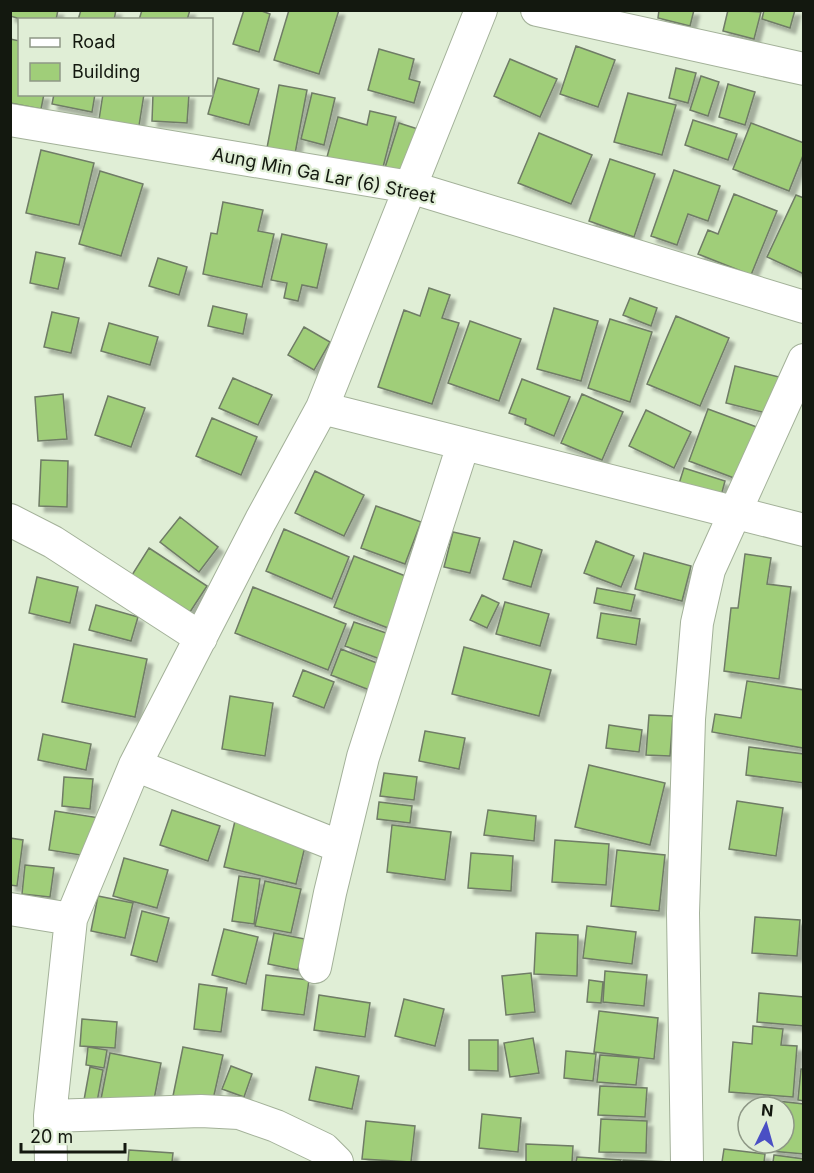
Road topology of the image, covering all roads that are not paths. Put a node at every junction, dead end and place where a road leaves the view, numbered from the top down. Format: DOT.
graph roads {
  1 [pos="481,10"];
  2 [pos="537,10"];
  3 [pos="804,69"];
  4 [pos="10,120"];
  5 [pos="410,187"];
  6 [pos="804,307"];
  7 [pos="804,360"];
  8 [pos="322,408"];
  9 [pos="463,445"];
  10 [pos="734,514"];
  11 [pos="10,520"];
  12 [pos="804,530"];
  13 [pos="201,638"];
  14 [pos="135,765"];
  15 [pos="341,847"];
  16 [pos="10,909"];
  17 [pos="71,919"];
  18 [pos="315,967"];
  19 [pos="50,1116"];
  20 [pos="51,1162"];
  21 [pos="337,1162"];
  22 [pos="687,1162"];
  1 -- 5 [label="street"];
  2 -- 3 [label="street"];
  4 -- 5 [label="street, Aung Min Ga Lar (6) Street"];
  5 -- 6 [label="street, Aung Min Ga Lar (6) Street"];
  5 -- 8 [label="street"];
  7 -- 10 [label="street"];
  8 -- 9 [label="street"];
  8 -- 13 [label="street"];
  9 -- 10 [label="street"];
  9 -- 15 [label="street"];
  10 -- 12 [label="street"];
  10 -- 22 [label="street"];
  11 -- 13 [label="street"];
  13 -- 14 [label="street"];
  14 -- 15 [label="street"];
  14 -- 17 [label="street"];
  15 -- 18 [label="street"];
  16 -- 17 [label="street"];
  17 -- 19 [label="street"];
  19 -- 20 [label="street"];
  19 -- 21 [label="street"];
}
